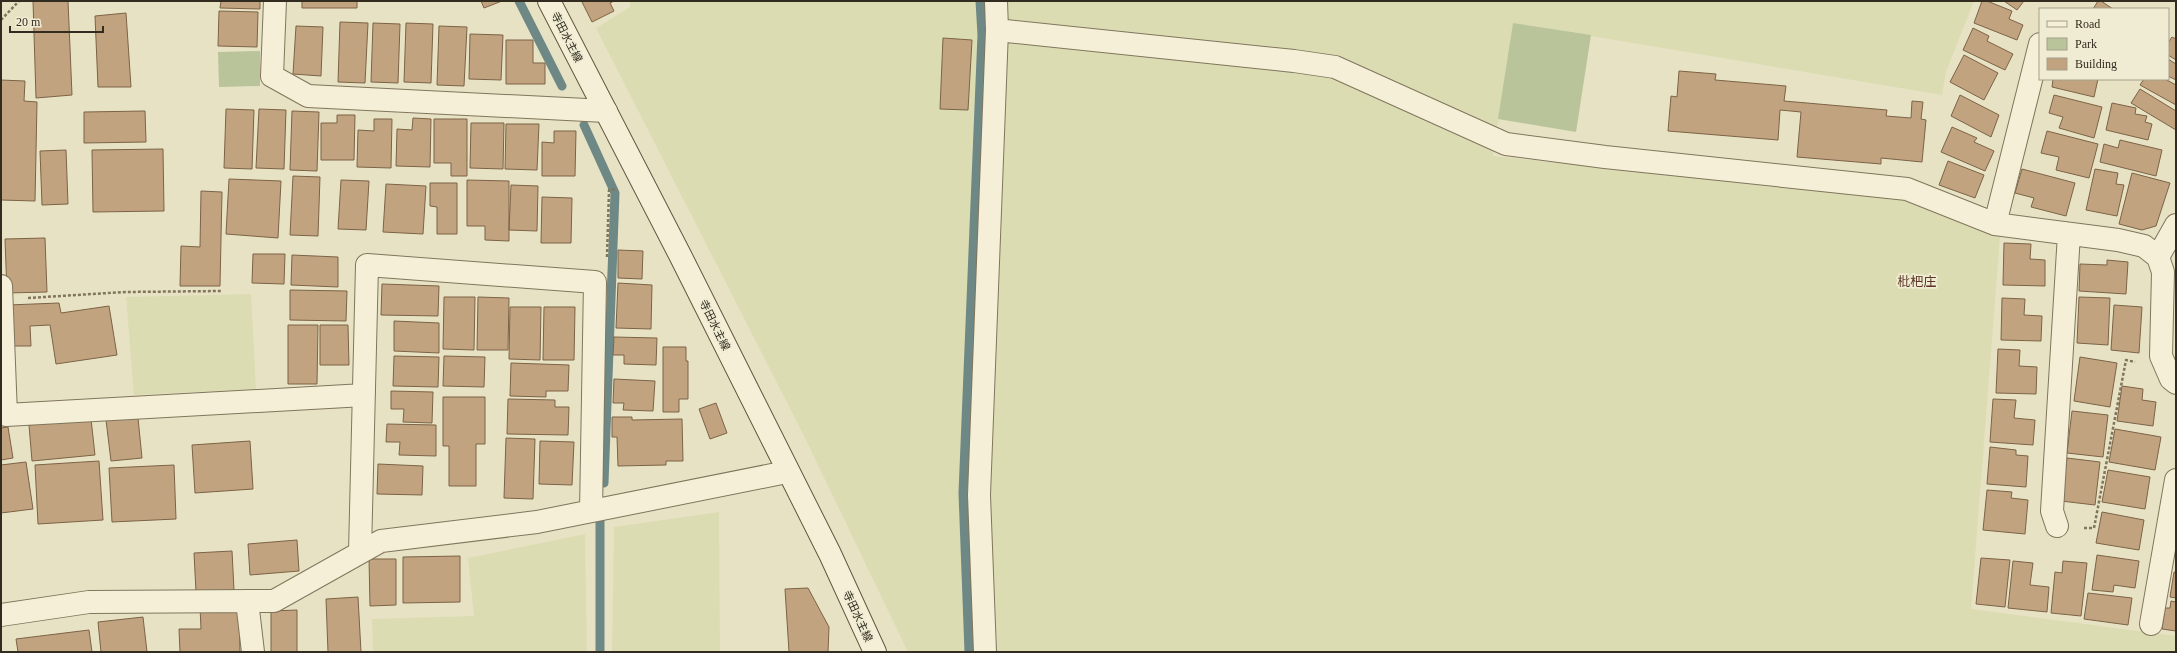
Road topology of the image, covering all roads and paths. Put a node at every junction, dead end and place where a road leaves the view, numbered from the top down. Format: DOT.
graph roads {
  1 [pos="18,1"];
  2 [pos="274,1"];
  3 [pos="549,1"];
  4 [pos="996,1"];
  5 [pos="1,20"];
  6 [pos="997,30"];
  7 [pos="2039,48"];
  8 [pos="606,112"];
  9 [pos="609,190"];
  10 [pos="1995,224"];
  11 [pos="2176,225"];
  12 [pos="2069,234"];
  13 [pos="2158,257"];
  14 [pos="595,282"];
  15 [pos="221,291"];
  16 [pos="1,293"];
  17 [pos="2171,375"];
  18 [pos="364,395"];
  19 [pos="787,472"];
  20 [pos="2176,480"];
  21 [pos="591,511"];
  22 [pos="2057,526"];
  23 [pos="360,552"];
  24 [pos="247,601"];
  25 [pos="1,615"];
  26 [pos="2151,624"];
  27 [pos="253,652"];
  28 [pos="875,652"];
  29 [pos="985,652"];
  1 -- 5 [label="path"];
  2 -- 8 [label="street"];
  3 -- 8 [label="street, 寺田水主線"];
  4 -- 6 [label="street"];
  6 -- 10 [label="street"];
  6 -- 29 [label="street"];
  7 -- 10 [label="street"];
  8 -- 19 [label="street, 寺田水主線"];
  9 -- 14 [label="path"];
  10 -- 12 [label="street"];
  11 -- 13 [label="street"];
  12 -- 13 [label="street"];
  12 -- 22 [label="street"];
  13 -- 17 [label="street"];
  14 -- 18 [label="street"];
  14 -- 21 [label="street"];
  15 -- 16 [label="path"];
  16 -- 18 [label="street"];
  17 -- 22 [label="path"];
  18 -- 23 [label="street"];
  19 -- 21 [label="street"];
  19 -- 28 [label="street, 寺田水主線"];
  20 -- 26 [label="street"];
  21 -- 23 [label="street"];
  23 -- 24 [label="street"];
  24 -- 25 [label="street"];
  24 -- 27 [label="street"];
}
